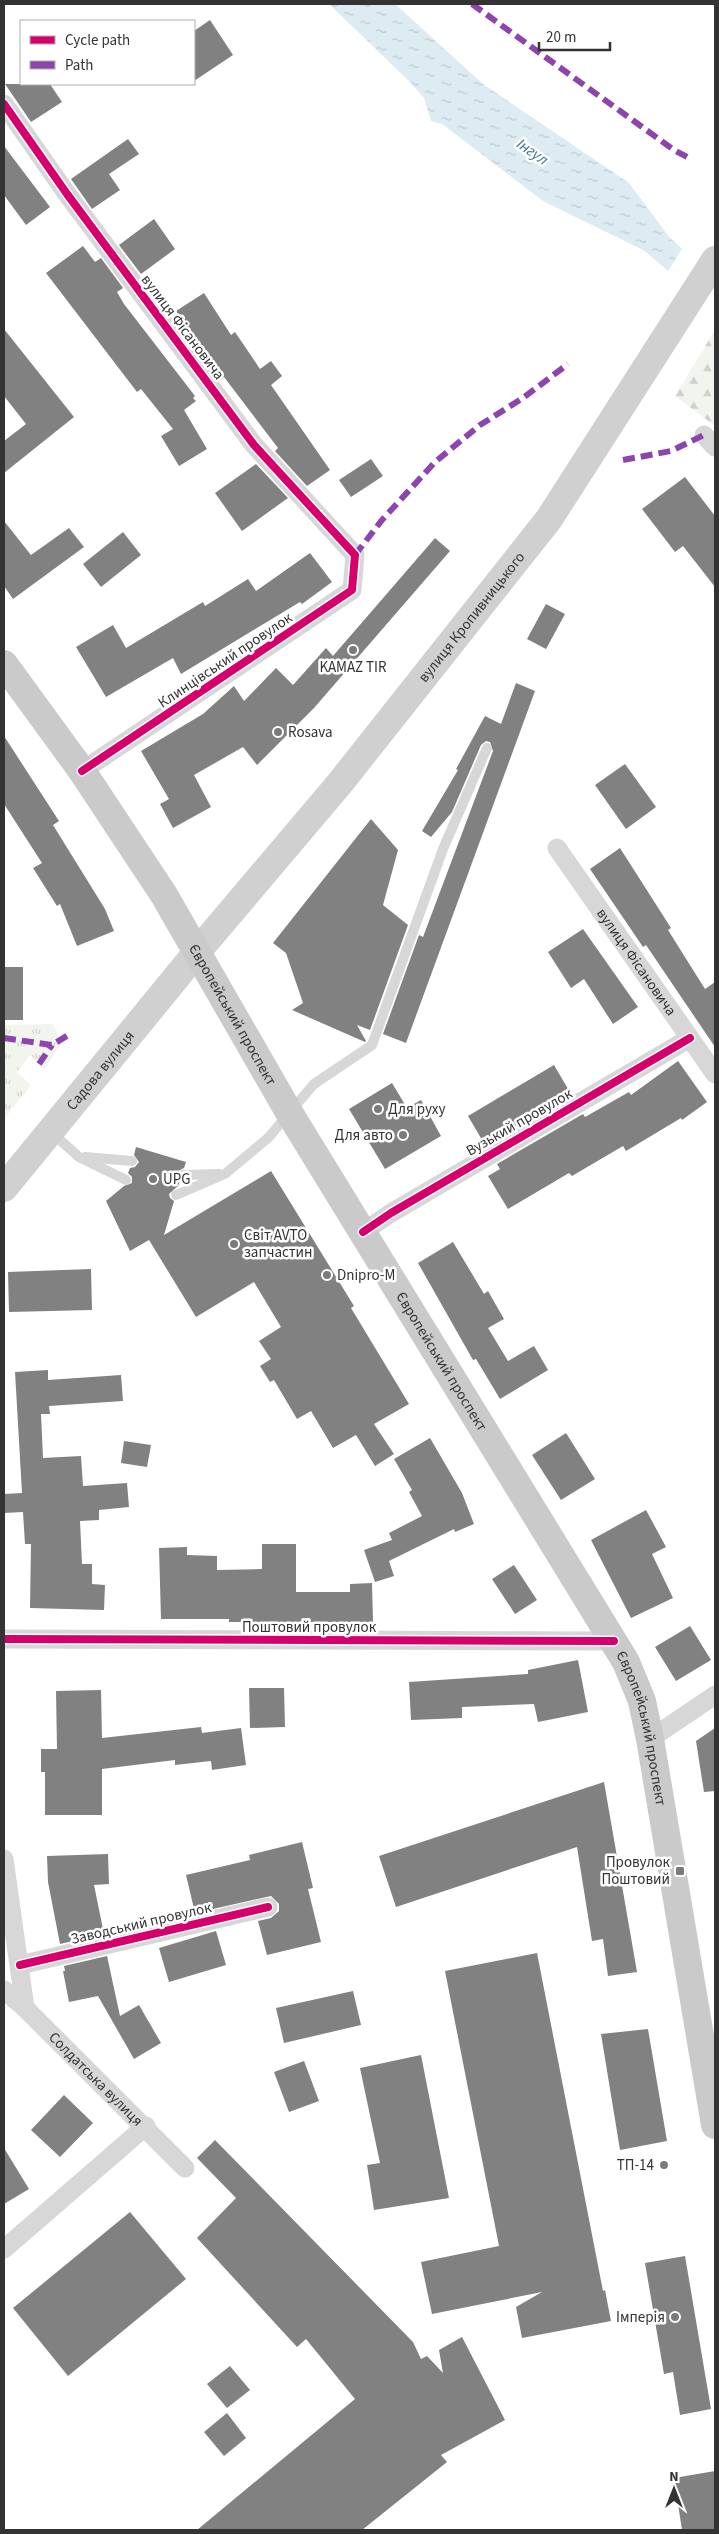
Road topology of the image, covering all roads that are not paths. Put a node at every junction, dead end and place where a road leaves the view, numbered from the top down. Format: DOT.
graph roads {
  1 [pos="4,104"];
  2 [pos="715,260"];
  3 [pos="354,555"];
  4 [pos="4,664"];
  5 [pos="487,748"];
  6 [pos="82,771"];
  7 [pos="557,848"];
  8 [pos="197,952"];
  9 [pos="690,1038"];
  10 [pos="715,1074"];
  11 [pos="290,1114"];
  12 [pos="50,1131"];
  13 [pos="79,1157"];
  14 [pos="132,1161"];
  15 [pos="225,1174"];
  16 [pos="182,1175"];
  17 [pos="126,1180"];
  18 [pos="4,1188"];
  19 [pos="176,1195"];
  20 [pos="363,1232"];
  21 [pos="4,1639"];
  22 [pos="614,1641"];
  23 [pos="715,1695"];
  24 [pos="650,1739"];
  25 [pos="4,1859"];
  26 [pos="268,1907"];
  27 [pos="20,1965"];
  28 [pos="4,1990"];
  29 [pos="25,2008"];
  30 [pos="711,2070"];
  31 [pos="715,2124"];
  32 [pos="146,2126"];
  33 [pos="185,2168"];
  34 [pos="4,2249"];
  1 -- 3 [label="street, вулиця Фісановича"];
  2 -- 8 [label="main road, вулиця Кропивницького"];
  3 -- 6 [label="street, Клинцівський провулок"];
  4 -- 6 [label="main road, Європейський проспект"];
  5 -- 11 [label="lane"];
  6 -- 8 [label="main road, Європейський проспект"];
  7 -- 9 [label="street, вулиця Фісановича"];
  8 -- 11 [label="main road, Європейський проспект"];
  8 -- 12 [label="main road, Садова вулиця"];
  9 -- 10 [label="street, вулиця Фісановича"];
  9 -- 20 [label="street, Вузький провулок"];
  11 -- 15 [label="lane"];
  11 -- 20 [label="main road, Європейський проспект"];
  12 -- 13 [label="lane"];
  12 -- 18 [label="main road, Садова вулиця"];
  13 -- 14 [label="lane"];
  13 -- 17 [label="lane"];
  15 -- 16 [label="lane"];
  15 -- 19 [label="lane"];
  20 -- 22 [label="main road, Європейський проспект"];
  21 -- 22 [label="street, Поштовий провулок"];
  22 -- 24 [label="main road, Європейський проспект"];
  23 -- 24 [label="street"];
  24 -- 30 [label="main road, Європейський проспект"];
  25 -- 27 [label="street"];
  26 -- 27 [label="street, Заводський провулок"];
  27 -- 29 [label="street"];
  28 -- 29 [label="street, Солдатська вулиця"];
  29 -- 32 [label="street, Солдатська вулиця"];
  30 -- 31 [label="main road, Європейський проспект"];
  32 -- 33 [label="street, Солдатська вулиця"];
  32 -- 34 [label="street"];
}
